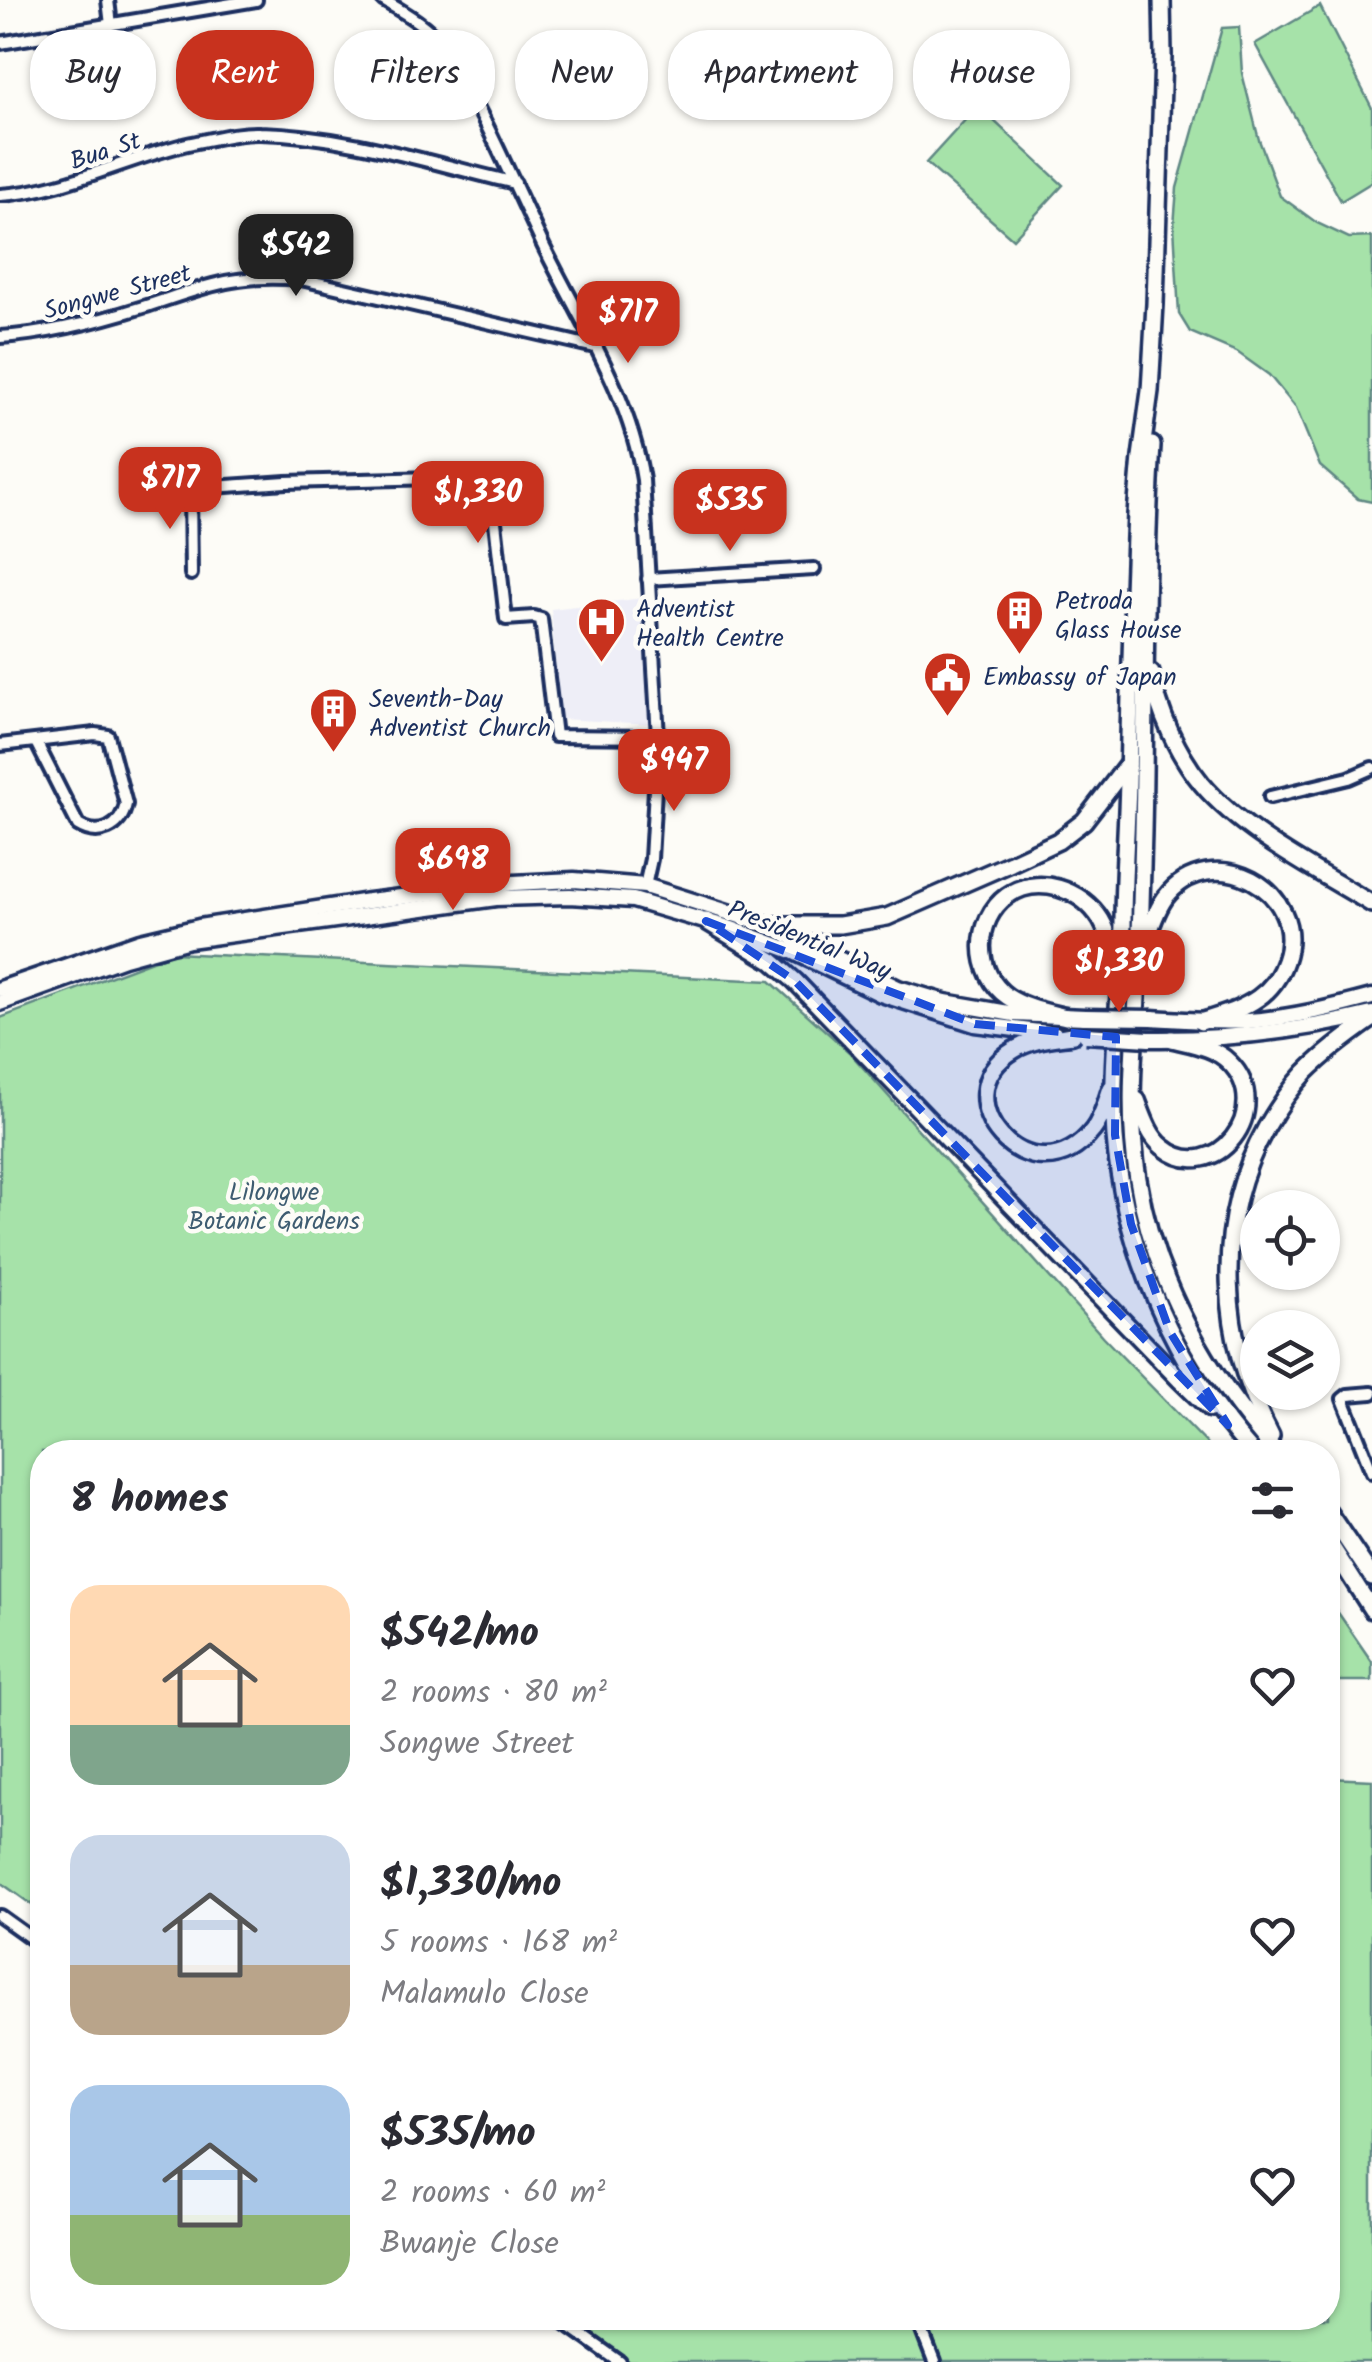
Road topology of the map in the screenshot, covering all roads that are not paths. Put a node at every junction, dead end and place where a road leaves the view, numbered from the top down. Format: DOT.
graph roads {
  1 [pos="108,0"];
  2 [pos="256,0"];
  3 [pos="383,0"];
  4 [pos="1162,0"];
  5 [pos="111,24"];
  6 [pos="0,43"];
  7 [pos="515,184"];
  8 [pos="0,195"];
  9 [pos="0,337"];
  10 [pos="595,347"];
  11 [pos="1150,384"];
  12 [pos="190,490"];
  13 [pos="154,491"];
  14 [pos="814,569"];
  15 [pos="191,574"];
  16 [pos="648,579"];
  17 [pos="1145,645"];
  18 [pos="658,737"];
  19 [pos="36,742"];
  20 [pos="0,745"];
  21 [pos="1128,763"];
  22 [pos="1372,768"];
  23 [pos="1270,797"];
  24 [pos="645,886"];
  25 [pos="1372,904"];
  26 [pos="706,921"];
  27 [pos="768,925"];
  28 [pos="1138,976"];
  29 [pos="1120,978"];
  30 [pos="0,989"];
  31 [pos="1371,998"];
  32 [pos="0,1003"];
  33 [pos="1066,1016"];
  34 [pos="1372,1016"];
  35 [pos="1202,1022"];
  36 [pos="1079,1035"];
  37 [pos="1172,1039"];
  38 [pos="1114,1080"];
  39 [pos="1132,1087"];
  40 [pos="1372,1393"];
  41 [pos="1228,1425"];
  42 [pos="1241,1440"];
  43 [pos="1266,1440"];
  44 [pos="1272,1440"];
  45 [pos="1372,1472"];
  46 [pos="1340,1529"];
  47 [pos="1340,1560"];
  48 [pos="1372,1576"];
  49 [pos="1372,1610"];
  50 [pos="0,1916"];
  51 [pos="30,1937"];
  52 [pos="575,2330"];
  53 [pos="922,2330"];
  54 [pos="620,2362"];
  55 [pos="934,2362"];
  1 -- 5 [label="street"];
  2 -- 5 [label="street"];
  3 -- 7 [label="street"];
  4 -- 11 [label="highway"];
  5 -- 6 [label="street"];
  7 -- 8 [label="street, Bua St"];
  7 -- 10 [label="street"];
  9 -- 10 [label="street, Songwe Street"];
  10 -- 16 [label="street"];
  11 -- 17 [label="highway"];
  11 -- 21 [label="highway"];
  12 -- 13 [label="street"];
  12 -- 15 [label="street"];
  12 -- 18 [label="street"];
  14 -- 16 [label="street"];
  16 -- 18 [label="street"];
  17 -- 25 [label="highway"];
  17 -- 28 [label="highway"];
  18 -- 24 [label="street"];
  19 -- 19 [label="street"];
  19 -- 20 [label="street"];
  21 -- 27 [label="highway"];
  21 -- 29 [label="highway"];
  22 -- 23 [label="street"];
  24 -- 27 [label="main road, Presidential Way"];
  24 -- 30 [label="main road, Presidential Way"];
  26 -- 32 [label="main road, Presidential Way"];
  26 -- 36 [label="main road, Presidential Way"];
  26 -- 41 [label="highway"];
  27 -- 33 [label="main road, Presidential Way"];
  28 -- 35 [label="highway"];
  28 -- 39 [label="highway"];
  29 -- 33 [label="highway"];
  29 -- 38 [label="highway"];
  31 -- 35 [label="main road, Presidential Way"];
  33 -- 35 [label="main road, Presidential Way, bridge"];
  34 -- 37 [label="main road, Presidential Way"];
  34 -- 44 [label="highway"];
  36 -- 37 [label="main road, Presidential Way, bridge"];
  36 -- 38 [label="highway"];
  37 -- 39 [label="highway"];
  38 -- 41 [label="highway"];
  39 -- 43 [label="highway"];
  40 -- 45 [label="street"];
  41 -- 42 [label="highway"];
  46 -- 48 [label="highway"];
  47 -- 49 [label="highway"];
  50 -- 51 [label="street"];
  52 -- 54 [label="street"];
  53 -- 55 [label="street"];
}
